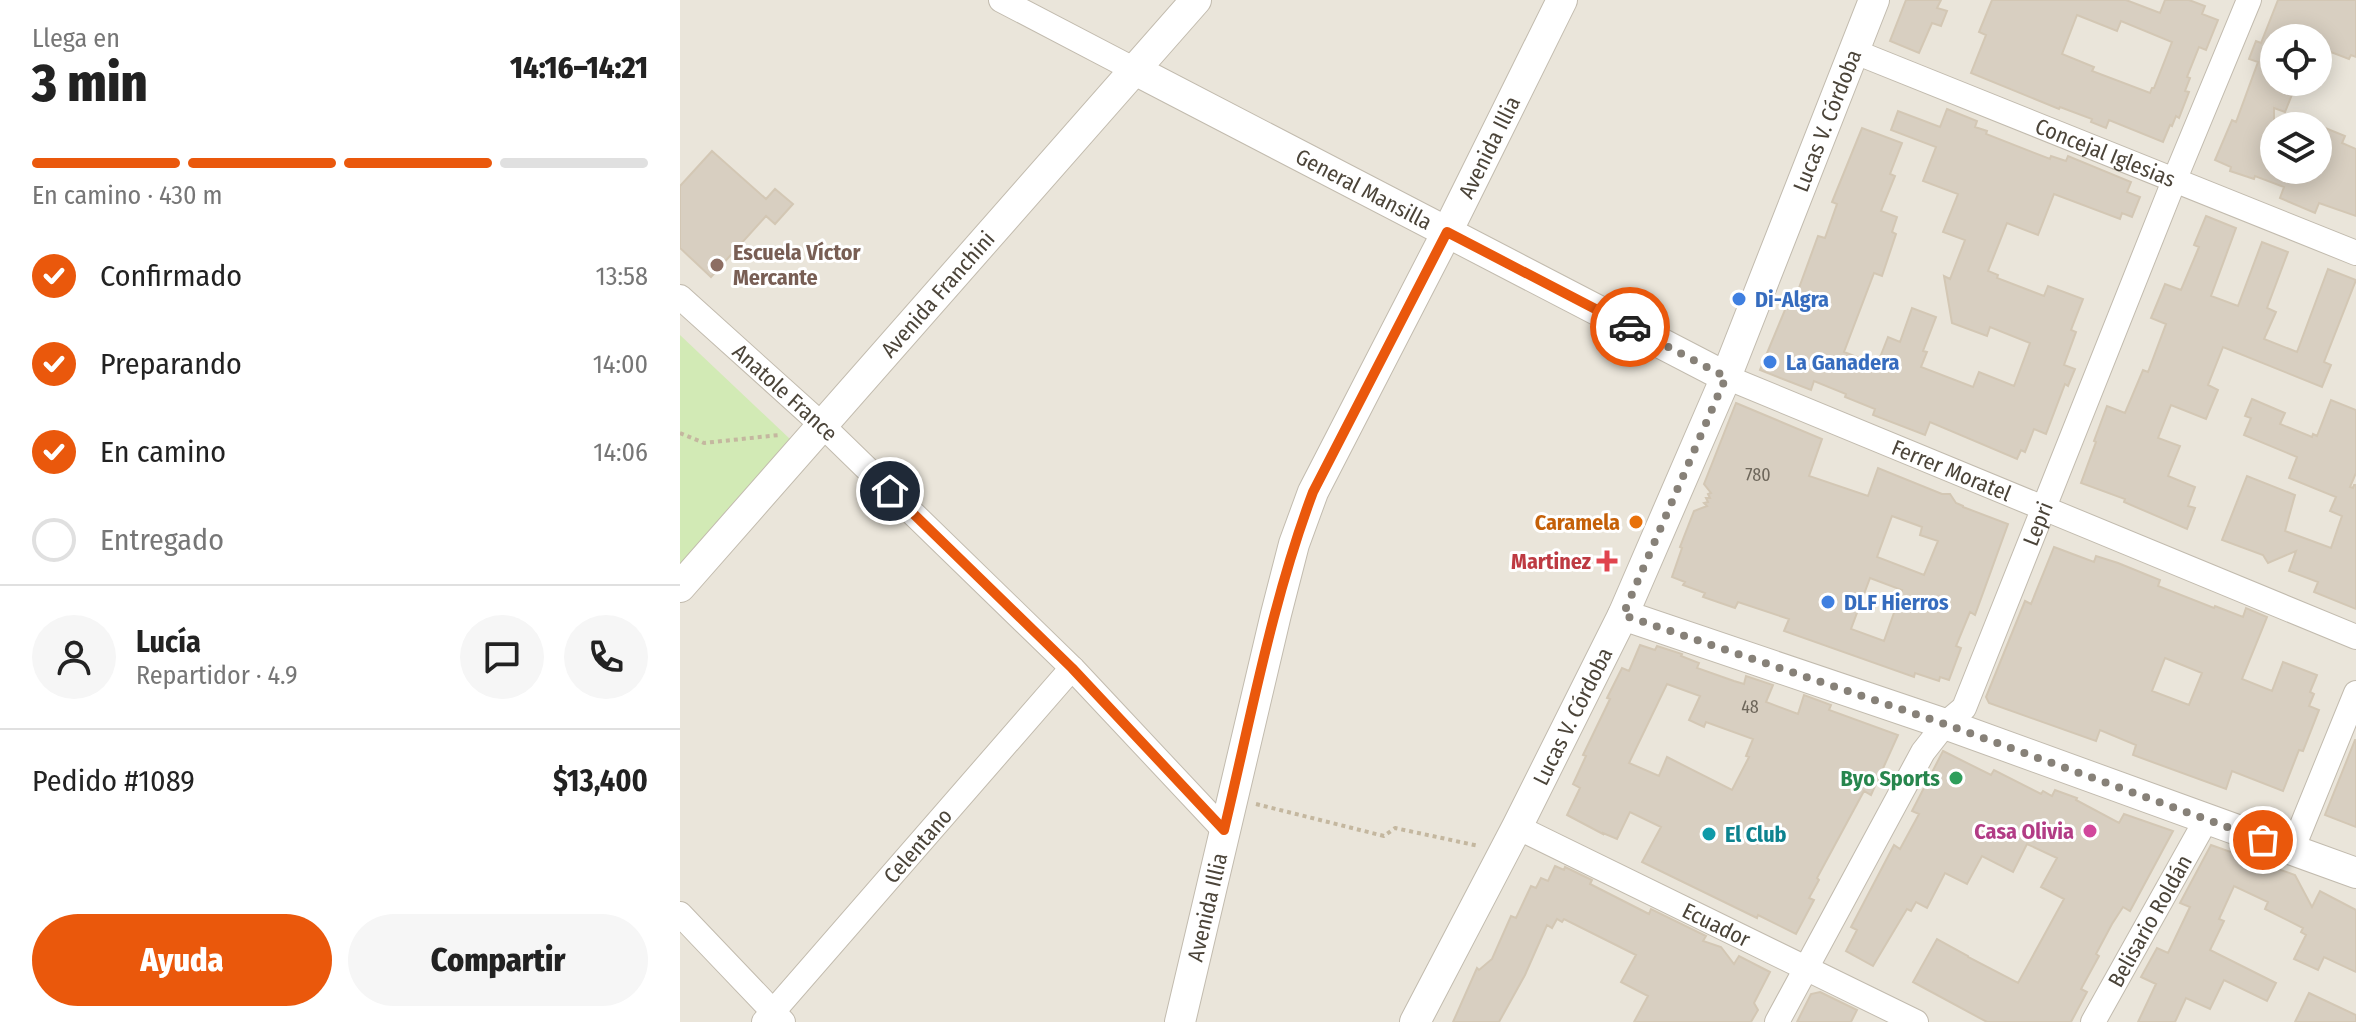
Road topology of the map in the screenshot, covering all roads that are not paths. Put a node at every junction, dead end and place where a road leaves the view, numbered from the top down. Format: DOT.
graph roads {
  1 [pos="1001,0"];
  2 [pos="1196,0"];
  3 [pos="1562,0"];
  4 [pos="1874,0"];
  5 [pos="2249,0"];
  6 [pos="1853,51"];
  7 [pos="1135,70"];
  8 [pos="2174,181"];
  9 [pos="1447,232"];
  10 [pos="2356,253"];
  11 [pos="680,297"];
  12 [pos="1726,377"];
  13 [pos="822,425"];
  14 [pos="2043,509"];
  15 [pos="680,587"];
  16 [pos="1623,615"];
  17 [pos="2356,637"];
  18 [pos="1072,668"];
  19 [pos="2356,693"];
  20 [pos="1945,724"];
  21 [pos="2206,820"];
  22 [pos="1224,830"];
  23 [pos="1511,839"];
  24 [pos="2292,850"];
  25 [pos="2356,873"];
  26 [pos="680,914"];
  27 [pos="1806,968"];
  28 [pos="773,1019"];
  29 [pos="1180,1022"];
  30 [pos="1415,1022"];
  31 [pos="1777,1022"];
  32 [pos="1916,1022"];
  33 [pos="2093,1022"];
  1 -- 7 [label="street, General Mansilla"];
  2 -- 7 [label="street, Avenida Franchini"];
  3 -- 9 [label="street, Avenida Illia"];
  4 -- 6 [label="street, Lucas V. Córdoba"];
  5 -- 8 [label="street, Lepri"];
  6 -- 8 [label="street, Concejal Iglesias"];
  6 -- 12 [label="street, Lucas V. Córdoba"];
  7 -- 9 [label="street, General Mansilla"];
  7 -- 13 [label="street, Avenida Franchini"];
  8 -- 10 [label="street, Concejal Iglesias"];
  8 -- 14 [label="street, Lepri"];
  9 -- 12 [label="street, General Mansilla"];
  9 -- 22 [label="street, Avenida Illia"];
  11 -- 13 [label="street, Anatole France"];
  12 -- 14 [label="street, Ferrer Moratel"];
  12 -- 16 [label="street, Lucas V. Córdoba"];
  13 -- 15 [label="street, Avenida Franchini"];
  13 -- 18 [label="street, Anatole France"];
  14 -- 17 [label="street, Ferrer Moratel"];
  14 -- 20 [label="street, Lepri"];
  16 -- 20 [label="street"];
  16 -- 23 [label="street, Lucas V. Córdoba"];
  18 -- 22 [label="street, Anatole France"];
  18 -- 28 [label="street, Celentano"];
  19 -- 24 [label="street"];
  20 -- 21 [label="street"];
  20 -- 27 [label="street, Lepri"];
  21 -- 24 [label="street"];
  21 -- 33 [label="street, Belisario Roldán"];
  22 -- 29 [label="street, Avenida Illia"];
  23 -- 27 [label="street, Ecuador"];
  23 -- 30 [label="street, Lucas V. Córdoba"];
  24 -- 25 [label="street"];
  26 -- 28 [label="street"];
  27 -- 31 [label="street, Lepri"];
  27 -- 32 [label="street, Ecuador"];
}
